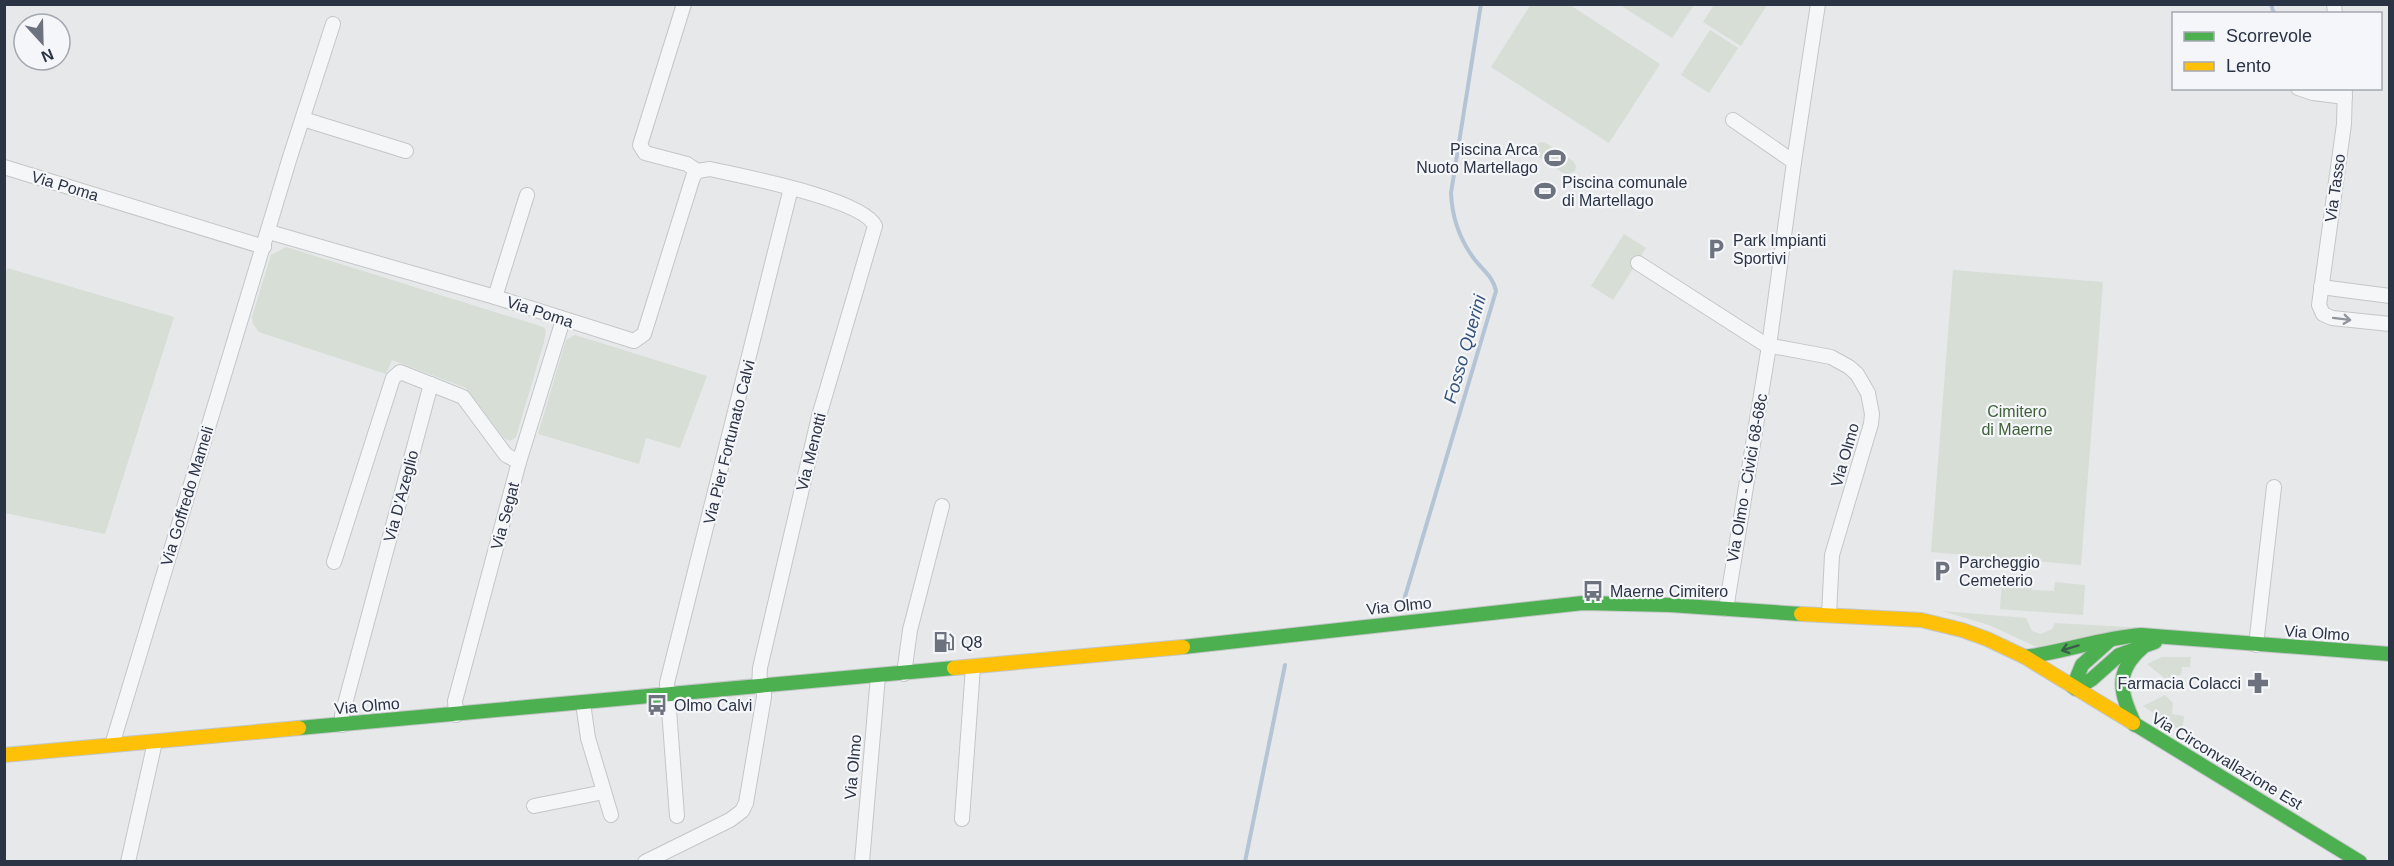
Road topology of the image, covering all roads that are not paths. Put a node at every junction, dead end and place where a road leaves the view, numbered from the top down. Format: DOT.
graph roads {
  1 [pos="684,4"];
  2 [pos="1818,4"];
  3 [pos="333,24"];
  4 [pos="2304,90"];
  5 [pos="2345,93"];
  6 [pos="303,119"];
  7 [pos="1733,120"];
  8 [pos="406,151"];
  9 [pos="1794,162"];
  10 [pos="4,167"];
  11 [pos="697,171"];
  12 [pos="791,188"];
  13 [pos="527,195"];
  14 [pos="268,232"];
  15 [pos="264,247"];
  16 [pos="1638,263"];
  17 [pos="2321,287"];
  18 [pos="2390,296"];
  19 [pos="495,297"];
  20 [pos="563,320"];
  21 [pos="2390,324"];
  22 [pos="1769,346"];
  23 [pos="432,384"];
  24 [pos="519,462"];
  25 [pos="2274,487"];
  26 [pos="942,506"];
  27 [pos="334,562"];
  28 [pos="1725,609"];
  29 [pos="1829,615"];
  30 [pos="2115,637"];
  31 [pos="2169,639"];
  32 [pos="2149,644"];
  33 [pos="2256,645"];
  34 [pos="2390,654"];
  35 [pos="2025,657"];
  36 [pos="973,667"];
  37 [pos="904,674"];
  38 [pos="878,676"];
  39 [pos="762,686"];
  40 [pos="2074,688"];
  41 [pos="667,695"];
  42 [pos="583,703"];
  43 [pos="456,715"];
  44 [pos="342,725"];
  45 [pos="2135,725"];
  46 [pos="155,742"];
  47 [pos="112,745"];
  48 [pos="4,755"];
  49 [pos="604,792"];
  50 [pos="534,806"];
  51 [pos="611,815"];
  52 [pos="677,816"];
  53 [pos="962,819"];
  54 [pos="672,856"];
  55 [pos="128,861"];
  56 [pos="645,861"];
  57 [pos="862,861"];
  58 [pos="2360,861"];
  1 -- 11 [label="street"];
  2 -- 9 [label="street, Via Olmo - Civici 68-68c"];
  3 -- 6 [label="street, Via Goffredo Mameli"];
  4 -- 5 [label="street"];
  5 -- 17 [label="street, Via Tasso"];
  6 -- 8 [label="street"];
  6 -- 14 [label="street, Via Goffredo Mameli"];
  7 -- 9 [label="street"];
  9 -- 22 [label="street, Via Olmo - Civici 68-68c"];
  10 -- 15 [label="street, Via Poma"];
  11 -- 12 [label="street"];
  11 -- 20 [label="street, Via Poma"];
  12 -- 39 [label="street, Via Menotti"];
  12 -- 41 [label="street, Via Pier Fortunato Calvi"];
  13 -- 19 [label="street"];
  14 -- 15 [label="street, Via Goffredo Mameli"];
  14 -- 19 [label="street, Via Poma"];
  15 -- 47 [label="street, Via Goffredo Mameli"];
  16 -- 22 [label="street, Via Olmo"];
  17 -- 18 [label="street"];
  17 -- 21 [label="street, Via Tasso, one-way"];
  19 -- 20 [label="street, Via Poma"];
  20 -- 24 [label="street, Via Segat"];
  22 -- 28 [label="street, Via Olmo - Civici 68-68c"];
  22 -- 29 [label="street, Via Olmo"];
  23 -- 24 [label="street"];
  23 -- 27 [label="street"];
  23 -- 44 [label="street, Via D'Azeglio"];
  24 -- 43 [label="street, Via Segat"];
  25 -- 33 [label="street"];
  26 -- 37 [label="street"];
  28 -- 29 [label="street, Via Olmo"];
  28 -- 36 [label="street, Via Olmo"];
  29 -- 35 [label="street, Via Olmo"];
  30 -- 31 [label="street, Via Olmo"];
  30 -- 35 [label="street, Via Olmo, one-way"];
  30 -- 40 [label="street"];
  31 -- 32 [label="street, Via Olmo"];
  31 -- 33 [label="street, Via Olmo"];
  32 -- 40 [label="street, Via Olmo"];
  32 -- 45 [label="street, Via Olmo"];
  33 -- 34 [label="street, Via Olmo"];
  35 -- 40 [label="street, Via Olmo"];
  36 -- 37 [label="street, Via Olmo"];
  36 -- 53 [label="street"];
  37 -- 38 [label="street, Via Olmo"];
  38 -- 39 [label="street, Via Olmo"];
  38 -- 57 [label="street, Via Olmo"];
  39 -- 41 [label="street, Via Olmo"];
  39 -- 54 [label="street, Via Menotti"];
  40 -- 45 [label="street, Via Circonvallazione Est"];
  41 -- 42 [label="street, Via Olmo"];
  41 -- 52 [label="street"];
  42 -- 43 [label="street, Via Olmo"];
  42 -- 49 [label="street"];
  43 -- 44 [label="street, Via Olmo"];
  44 -- 46 [label="street, Via Olmo"];
  45 -- 58 [label="street, Via Circonvallazione Est"];
  46 -- 47 [label="street, Via Olmo"];
  46 -- 55 [label="street"];
  47 -- 48 [label="street, Via Olmo"];
  49 -- 50 [label="street"];
  49 -- 51 [label="street"];
  54 -- 56 [label="street"];
}
